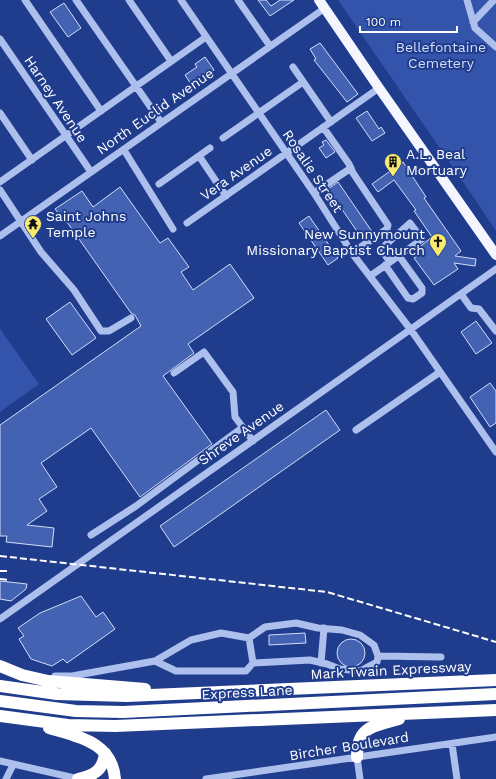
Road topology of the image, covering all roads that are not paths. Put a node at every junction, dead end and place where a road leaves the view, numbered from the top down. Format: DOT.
graph roads {
  1 [pos="25,0"];
  2 [pos="76,0"];
  3 [pos="129,0"];
  4 [pos="181,0"];
  5 [pos="238,0"];
  6 [pos="467,0"];
  7 [pos="494,0"];
  8 [pos="322,4"];
  9 [pos="473,22"];
  10 [pos="206,37"];
  11 [pos="0,39"];
  12 [pos="270,46"];
  13 [pos="496,47"];
  14 [pos="171,61"];
  15 [pos="293,67"];
  16 [pos="231,73"];
  17 [pos="303,82"];
  18 [pos="136,86"];
  19 [pos="379,88"];
  20 [pos="102,111"];
  21 [pos="0,113"];
  22 [pos="258,113"];
  23 [pos="161,122"];
  24 [pos="331,122"];
  25 [pos="323,127"];
  26 [pos="66,136"];
  27 [pos="223,138"];
  28 [pos="210,148"];
  29 [pos="124,150"];
  30 [pos="286,154"];
  31 [pos="199,156"];
  32 [pos="32,160"];
  33 [pos="351,168"];
  34 [pos="91,172"];
  35 [pos="0,182"];
  36 [pos="159,184"];
  37 [pos="0,190"];
  38 [pos="314,193"];
  39 [pos="226,196"];
  40 [pos="21,221"];
  41 [pos="187,223"];
  42 [pos="173,229"];
  43 [pos="0,236"];
  44 [pos="352,253"];
  45 [pos="496,255"];
  46 [pos="399,256"];
  47 [pos="388,263"];
  48 [pos="496,269"];
  49 [pos="370,276"];
  50 [pos="461,294"];
  51 [pos="131,318"];
  52 [pos="411,330"];
  53 [pos="496,331"];
  54 [pos="440,372"];
  55 [pos="174,373"];
  56 [pos="243,427"];
  57 [pos="356,430"];
  58 [pos="253,441"];
  59 [pos="496,452"];
  60 [pos="91,535"];
  61 [pos="0,619"];
  62 [pos="324,628"];
  63 [pos="249,638"];
  64 [pos="378,656"];
  65 [pos="441,657"];
  66 [pos="0,659"];
  67 [pos="155,661"];
  68 [pos="253,663"];
  69 [pos="321,663"];
  70 [pos="0,666"];
  71 [pos="496,680"];
  72 [pos="0,686"];
  73 [pos="496,694"];
  74 [pos="169,695"];
  75 [pos="0,701"];
  76 [pos="496,710"];
  77 [pos="419,713"];
  78 [pos="0,716"];
  79 [pos="21,719"];
  80 [pos="496,737"];
  81 [pos="452,744"];
  82 [pos="105,753"];
  83 [pos="356,757"];
  84 [pos="0,761"];
  85 [pos="13,765"];
  86 [pos="266,775"];
  87 [pos="65,778"];
  88 [pos="6,779"];
  89 [pos="78,779"];
  90 [pos="115,779"];
  91 [pos="206,779"];
  92 [pos="360,779"];
  93 [pos="457,779"];
  1 -- 20 [label="street"];
  2 -- 18 [label="street"];
  3 -- 14 [label="street"];
  4 -- 10 [label="street, Rosalie Street"];
  5 -- 12 [label="street"];
  6 -- 9 [label="street"];
  7 -- 9 [label="street"];
  8 -- 12 [label="street, North Euclid Avenue"];
  8 -- 19 [label="main road"];
  9 -- 13 [label="street"];
  10 -- 14 [label="street"];
  10 -- 16 [label="street, Rosalie Street"];
  11 -- 26 [label="street, Harney Avenue"];
  12 -- 16 [label="street, North Euclid Avenue"];
  14 -- 18 [label="street"];
  15 -- 17 [label="street"];
  16 -- 22 [label="street, Rosalie Street"];
  16 -- 23 [label="street, North Euclid Avenue"];
  17 -- 22 [label="street"];
  17 -- 24 [label="street"];
  18 -- 20 [label="street"];
  18 -- 23 [label="street"];
  19 -- 24 [label="street, Vera Avenue"];
  19 -- 45 [label="main road"];
  20 -- 26 [label="street"];
  21 -- 32 [label="street"];
  22 -- 27 [label="street"];
  22 -- 30 [label="street, Rosalie Street"];
  23 -- 29 [label="street, North Euclid Avenue"];
  24 -- 25 [label="street, Vera Avenue"];
  25 -- 30 [label="street, Vera Avenue"];
  25 -- 33 [label="street"];
  26 -- 32 [label="street"];
  26 -- 34 [label="street, Harney Avenue"];
  28 -- 31 [label="street"];
  29 -- 34 [label="street, North Euclid Avenue"];
  29 -- 42 [label="street"];
  30 -- 38 [label="street, Rosalie Street"];
  30 -- 39 [label="street, Vera Avenue"];
  31 -- 36 [label="street"];
  31 -- 39 [label="street"];
  32 -- 35 [label="street"];
  33 -- 38 [label="street"];
  33 -- 44 [label="street"];
  34 -- 40 [label="street, North Euclid Avenue"];
  37 -- 40 [label="street"];
  38 -- 44 [label="street, Rosalie Street"];
  39 -- 41 [label="street, Vera Avenue"];
  40 -- 43 [label="street, North Euclid Avenue"];
  40 -- 51 [label="street"];
  44 -- 49 [label="street, Rosalie Street"];
  46 -- 47 [label="street"];
  46 -- 47 [label="street"];
  46 -- 47 [label="street"];
  47 -- 49 [label="street"];
  48 -- 50 [label="street, Shreve Avenue"];
  49 -- 52 [label="street, Rosalie Street"];
  50 -- 52 [label="street, Shreve Avenue"];
  50 -- 53 [label="street"];
  52 -- 54 [label="street, Rosalie Street"];
  52 -- 58 [label="street, Shreve Avenue"];
  54 -- 57 [label="street"];
  54 -- 59 [label="street, Rosalie Street"];
  55 -- 56 [label="street"];
  56 -- 58 [label="street"];
  56 -- 60 [label="street"];
  58 -- 61 [label="street, Shreve Avenue"];
  62 -- 63 [label="street"];
  62 -- 64 [label="street"];
  62 -- 69 [label="street"];
  63 -- 67 [label="street"];
  63 -- 68 [label="street"];
  64 -- 65 [label="street"];
  64 -- 69 [label="street"];
  66 -- 67 [label="street"];
  67 -- 68 [label="street"];
  68 -- 69 [label="street"];
  70 -- 74 [label="highway"];
  71 -- 74 [label="highway, Mark Twain Expressway"];
  72 -- 74 [label="highway, Mark Twain Expressway"];
  73 -- 75 [label="highway, Express Lane"];
  76 -- 77 [label="highway"];
  77 -- 79 [label="highway"];
  77 -- 83 [label="highway"];
  78 -- 79 [label="highway"];
  79 -- 82 [label="highway"];
  80 -- 81 [label="street, Bircher Boulevard"];
  81 -- 83 [label="street, Bircher Boulevard"];
  81 -- 93 [label="street"];
  82 -- 89 [label="highway"];
  82 -- 90 [label="highway"];
  83 -- 86 [label="street, Bircher Boulevard"];
  83 -- 92 [label="street"];
  84 -- 85 [label="street"];
  85 -- 87 [label="street"];
  85 -- 88 [label="street"];
  86 -- 91 [label="street, Bircher Boulevard"];
  87 -- 89 [label="street"];
}
